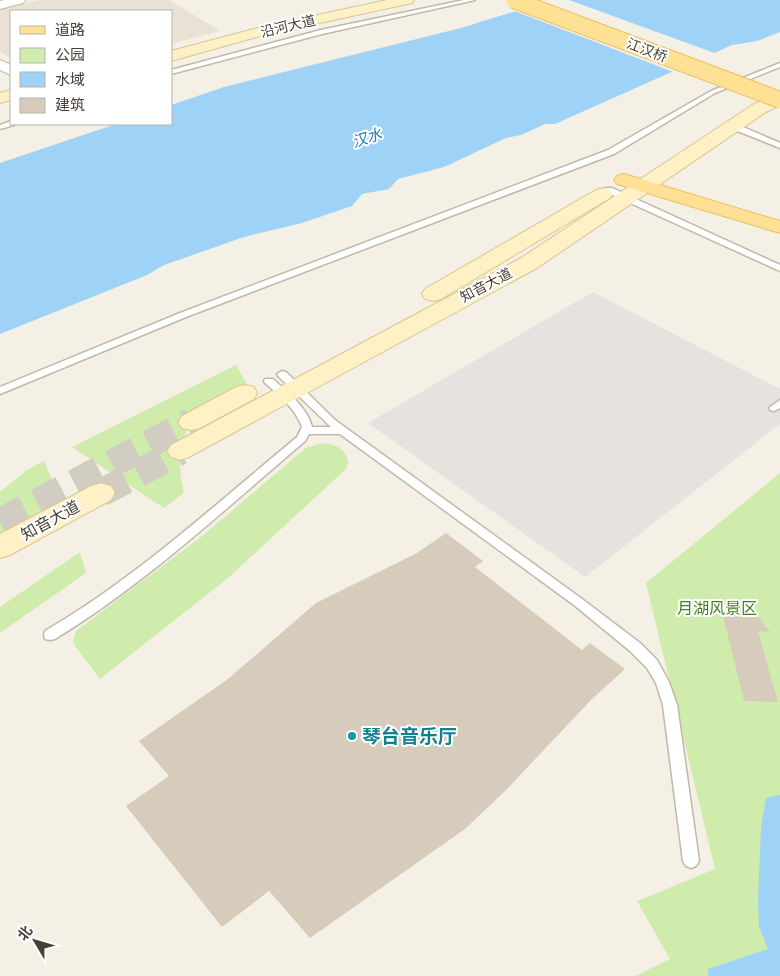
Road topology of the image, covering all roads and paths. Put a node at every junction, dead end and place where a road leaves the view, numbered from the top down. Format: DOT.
graph roads {
  1 [pos="19,0"];
  2 [pos="374,0"];
  3 [pos="406,0"];
  4 [pos="472,0"];
  5 [pos="514,0"];
  6 [pos="540,0"];
  7 [pos="0,4"];
  8 [pos="172,50"];
  9 [pos="172,56"];
  10 [pos="780,65"];
  11 [pos="172,72"];
  12 [pos="780,86"];
  13 [pos="780,99"];
  14 [pos="733,126"];
  15 [pos="780,146"];
  16 [pos="627,189"];
  17 [pos="780,227"];
  18 [pos="780,268"];
  19 [pos="282,384"];
  20 [pos="0,391"];
  21 [pos="191,422"];
  22 [pos="343,430"];
  23 [pos="306,431"];
  24 [pos="180,450"];
  25 [pos="101,492"];
  26 [pos="0,547"];
  27 [pos="50,635"];
  28 [pos="691,861"];
  1 -- 7 [label="street"];
  2 -- 8 [label="main road, 沿河大道"];
  3 -- 9 [label="main road, 沿河大道"];
  4 -- 11 [label="lane"];
  5 -- 13 [label="main road, 江汉桥, bridge"];
  6 -- 12 [label="main road, 江汉桥"];
  10 -- 20 [label="lane"];
  12 -- 16 [label="main road, 知音大道"];
  13 -- 14 [label="main road, 知音大道"];
  14 -- 15 [label="lane"];
  14 -- 16 [label="main road, 知音大道"];
  16 -- 17 [label="main road"];
  16 -- 18 [label="lane"];
  16 -- 19 [label="main road, 知音大道"];
  19 -- 21 [label="main road, 知音大道"];
  19 -- 22 [label="lane"];
  19 -- 23 [label="lane"];
  19 -- 24 [label="main road, 知音大道"];
  22 -- 23 [label="lane"];
  22 -- 28 [label="lane"];
  23 -- 27 [label="lane"];
  25 -- 26 [label="main road, 知音大道"];
}
